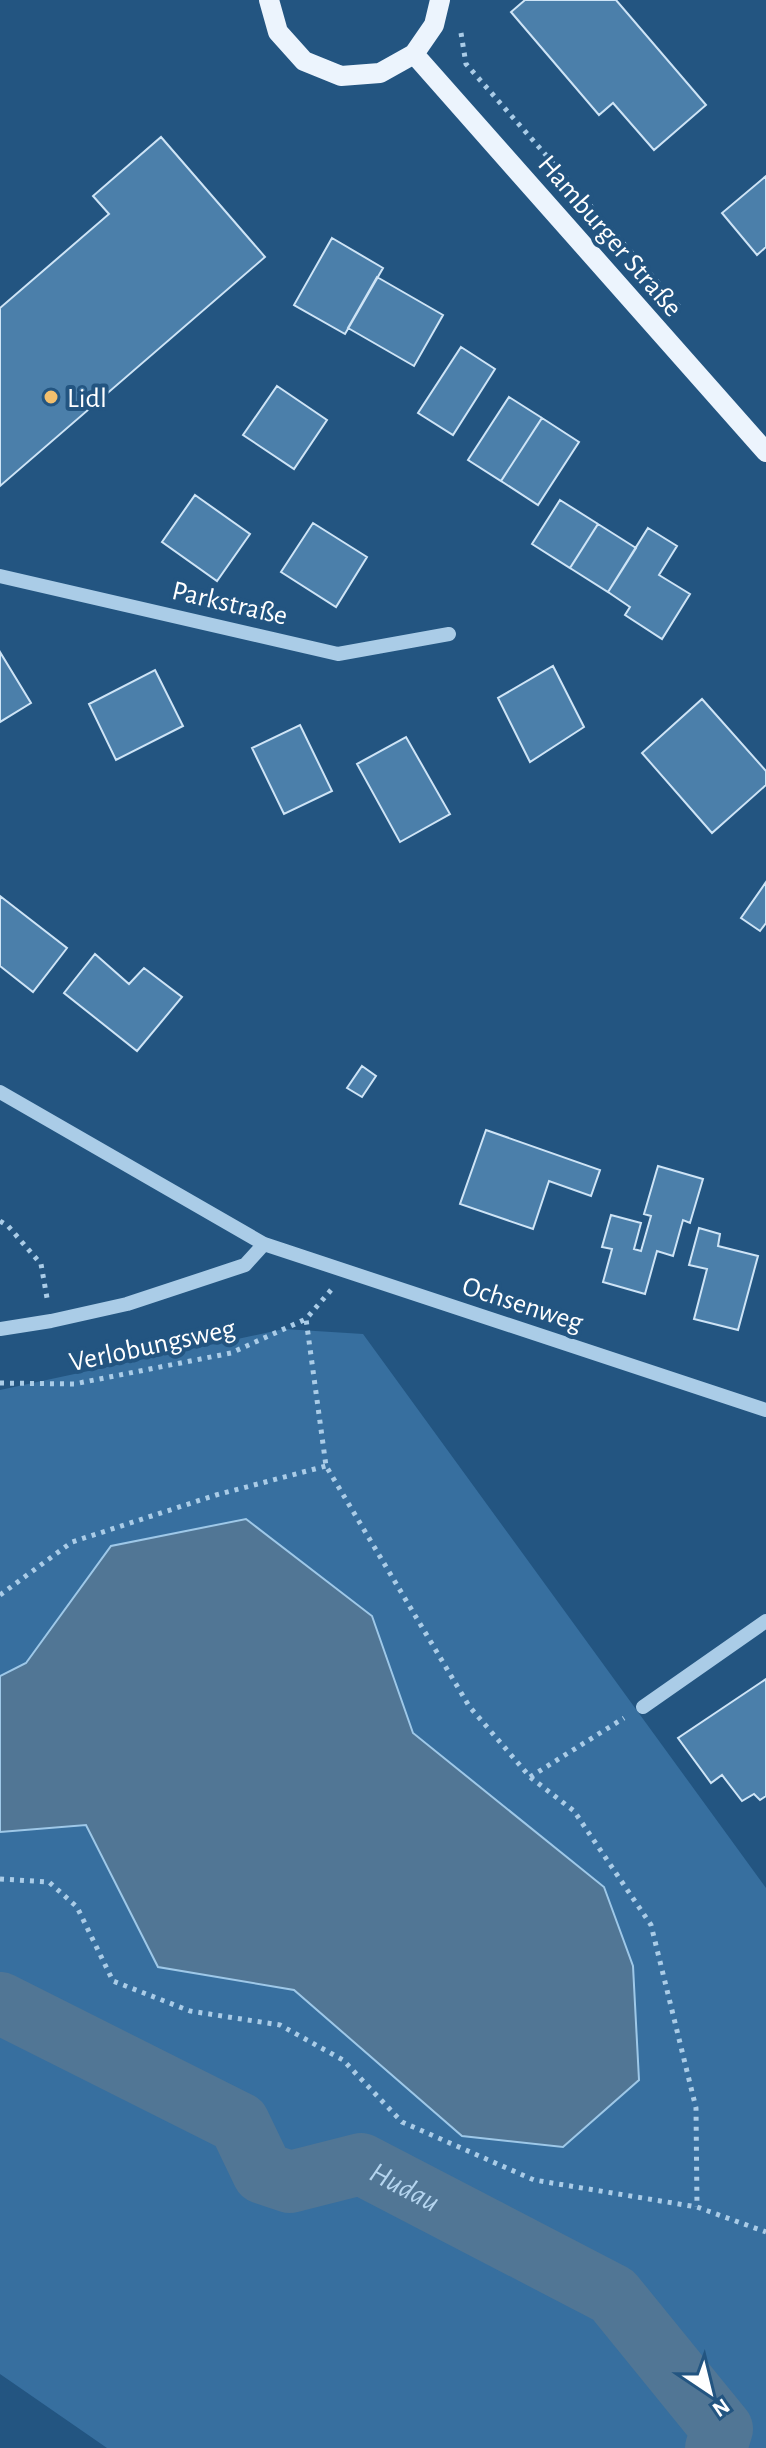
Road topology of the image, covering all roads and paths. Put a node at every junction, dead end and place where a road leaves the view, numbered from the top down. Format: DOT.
graph roads {
  1 [pos="269,0"];
  2 [pos="440,0"];
  3 [pos="459,23"];
  4 [pos="414,54"];
  5 [pos="683,312"];
  6 [pos="766,452"];
  7 [pos="0,576"];
  8 [pos="449,634"];
  9 [pos="0,1092"];
  10 [pos="0,1221"];
  11 [pos="264,1244"];
  12 [pos="346,1272"];
  13 [pos="306,1319"];
  14 [pos="51,1321"];
  15 [pos="0,1329"];
  16 [pos="0,1383"];
  17 [pos="766,1410"];
  18 [pos="326,1466"];
  19 [pos="0,1595"];
  20 [pos="766,1621"];
  21 [pos="643,1707"];
  22 [pos="530,1777"];
  23 [pos="0,1879"];
  24 [pos="697,2207"];
  25 [pos="766,2232"];
  1 -- 4 [label="main road"];
  2 -- 4 [label="main road"];
  3 -- 5 [label="path"];
  4 -- 6 [label="main road, Hamburger Straße"];
  7 -- 8 [label="street, Parkstraße"];
  9 -- 11 [label="street, Ochsenweg"];
  10 -- 14 [label="path"];
  11 -- 12 [label="street, Ochsenweg"];
  11 -- 14 [label="street"];
  12 -- 13 [label="path"];
  12 -- 17 [label="street, Ochsenweg"];
  13 -- 16 [label="path, Verlobungsweg"];
  13 -- 18 [label="path"];
  14 -- 15 [label="street"];
  18 -- 19 [label="path"];
  18 -- 22 [label="path"];
  20 -- 21 [label="street"];
  21 -- 22 [label="path"];
  22 -- 24 [label="path"];
  23 -- 24 [label="path"];
  24 -- 25 [label="path"];
}
